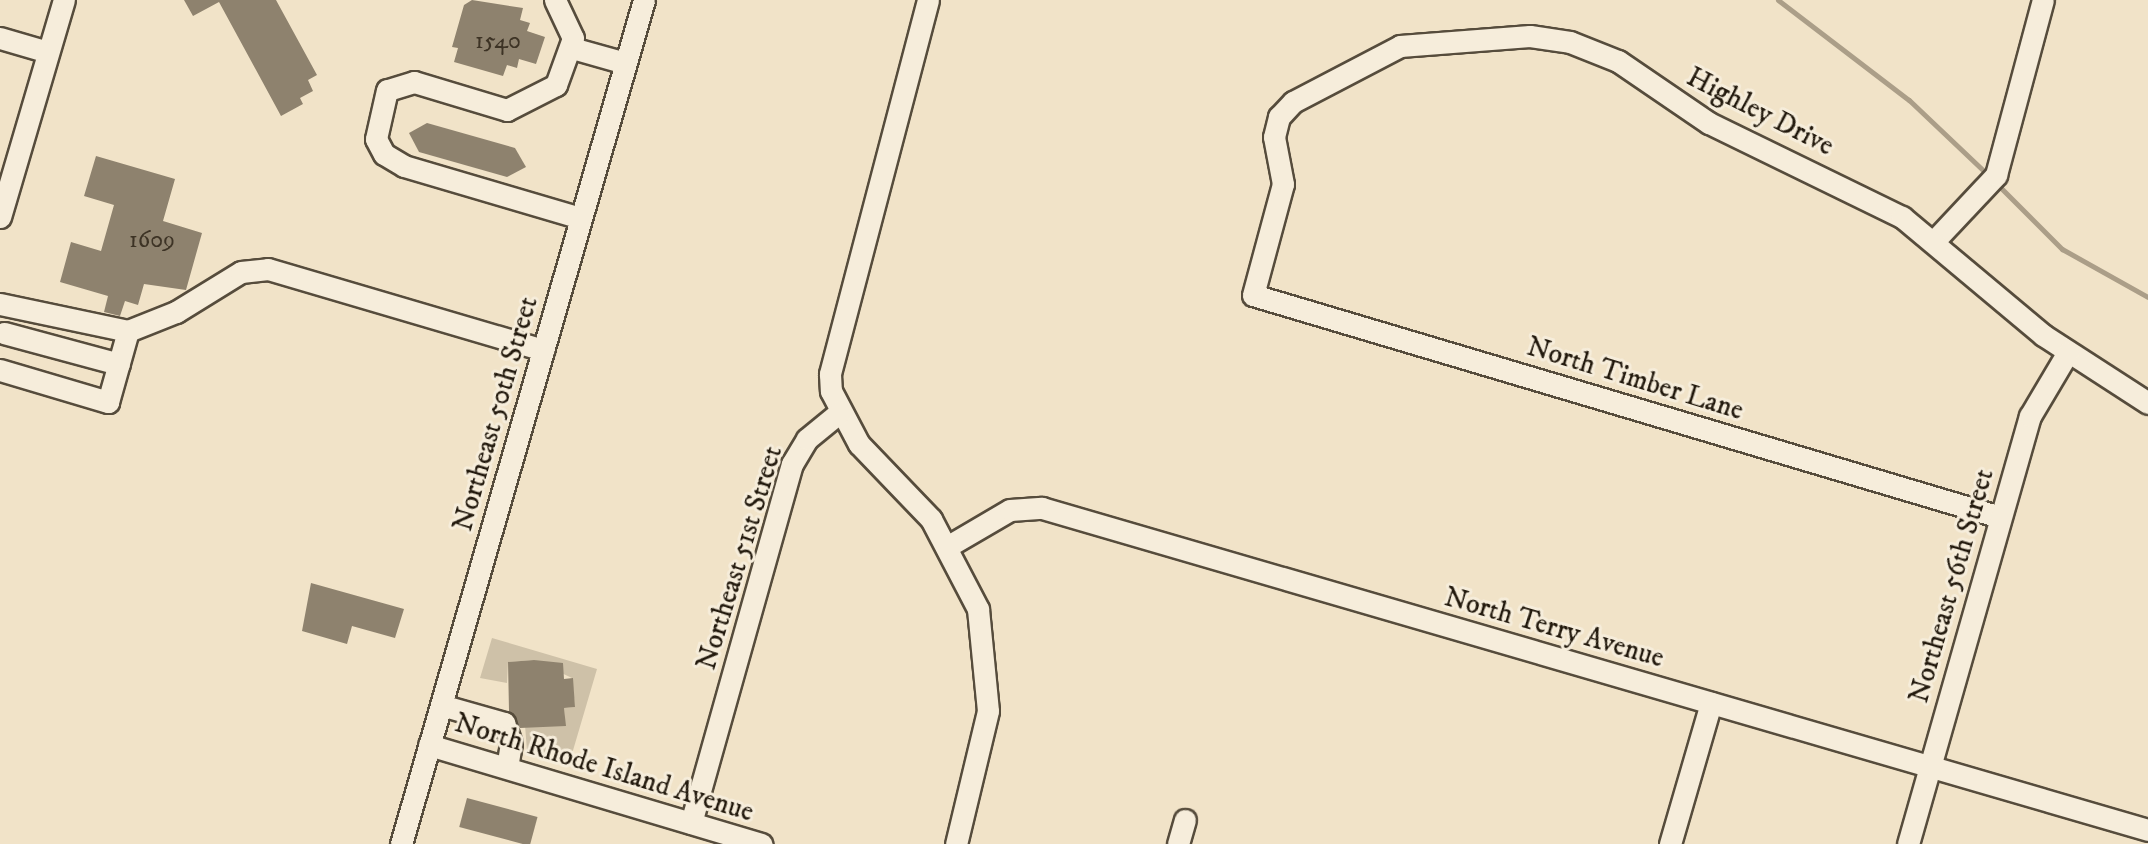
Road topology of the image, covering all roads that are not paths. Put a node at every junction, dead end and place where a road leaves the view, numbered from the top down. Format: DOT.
graph roads {
  1 [pos="64,0"];
  2 [pos="555,0"];
  3 [pos="644,0"];
  4 [pos="928,0"];
  5 [pos="2043,0"];
  6 [pos="0,38"];
  7 [pos="572,47"];
  8 [pos="48,52"];
  9 [pos="625,63"];
  10 [pos="0,218"];
  11 [pos="581,218"];
  12 [pos="1936,239"];
  13 [pos="1253,295"];
  14 [pos="6,306"];
  15 [pos="128,331"];
  16 [pos="2,341"];
  17 [pos="543,350"];
  18 [pos="2068,352"];
  19 [pos="119,364"];
  20 [pos="0,370"];
  21 [pos="2148,403"];
  22 [pos="840,412"];
  23 [pos="2000,517"];
  24 [pos="950,545"];
  25 [pos="1711,703"];
  26 [pos="441,705"];
  27 [pos="429,745"];
  28 [pos="1931,767"];
  29 [pos="507,768"];
  30 [pos="1185,820"];
  31 [pos="691,823"];
  32 [pos="2148,830"];
  33 [pos="710,836"];
  34 [pos="401,844"];
  35 [pos="762,844"];
  36 [pos="956,844"];
  37 [pos="1178,844"];
  38 [pos="1670,844"];
  39 [pos="1908,844"];
  1 -- 8 [label="street"];
  2 -- 7 [label="street"];
  3 -- 9 [label="street, Northeast 50th Street"];
  4 -- 22 [label="street"];
  5 -- 12 [label="street"];
  6 -- 8 [label="street"];
  7 -- 9 [label="street"];
  7 -- 11 [label="street"];
  8 -- 10 [label="street"];
  9 -- 11 [label="street, Northeast 50th Street"];
  11 -- 17 [label="street, Northeast 50th Street"];
  12 -- 13 [label="street, Highley Drive"];
  12 -- 18 [label="street, Highley Drive"];
  13 -- 23 [label="street, North Timber Lane"];
  14 -- 15 [label="street"];
  14 -- 16 [label="street"];
  15 -- 17 [label="street"];
  15 -- 19 [label="street"];
  16 -- 19 [label="street"];
  17 -- 26 [label="street, Northeast 50th Street"];
  18 -- 21 [label="street, Highley Drive"];
  18 -- 23 [label="street, Northeast 56th Street"];
  19 -- 20 [label="street"];
  22 -- 24 [label="street"];
  22 -- 31 [label="street, Northeast 51st Street"];
  23 -- 28 [label="street, Northeast 56th Street"];
  24 -- 25 [label="street, North Terry Avenue"];
  24 -- 36 [label="street"];
  25 -- 28 [label="street, North Terry Avenue"];
  25 -- 38 [label="street"];
  26 -- 27 [label="street, Northeast 50th Street"];
  26 -- 29 [label="street"];
  27 -- 29 [label="street, North Rhode Island Avenue"];
  27 -- 34 [label="street, Northeast 50th Street"];
  28 -- 32 [label="street, North Terry Avenue"];
  28 -- 39 [label="street, Northeast 56th Street"];
  29 -- 31 [label="street, North Rhode Island Avenue"];
  30 -- 37 [label="street"];
  31 -- 33 [label="street, North Rhode Island Avenue"];
  33 -- 35 [label="street, North Rhode Island Avenue"];
}
